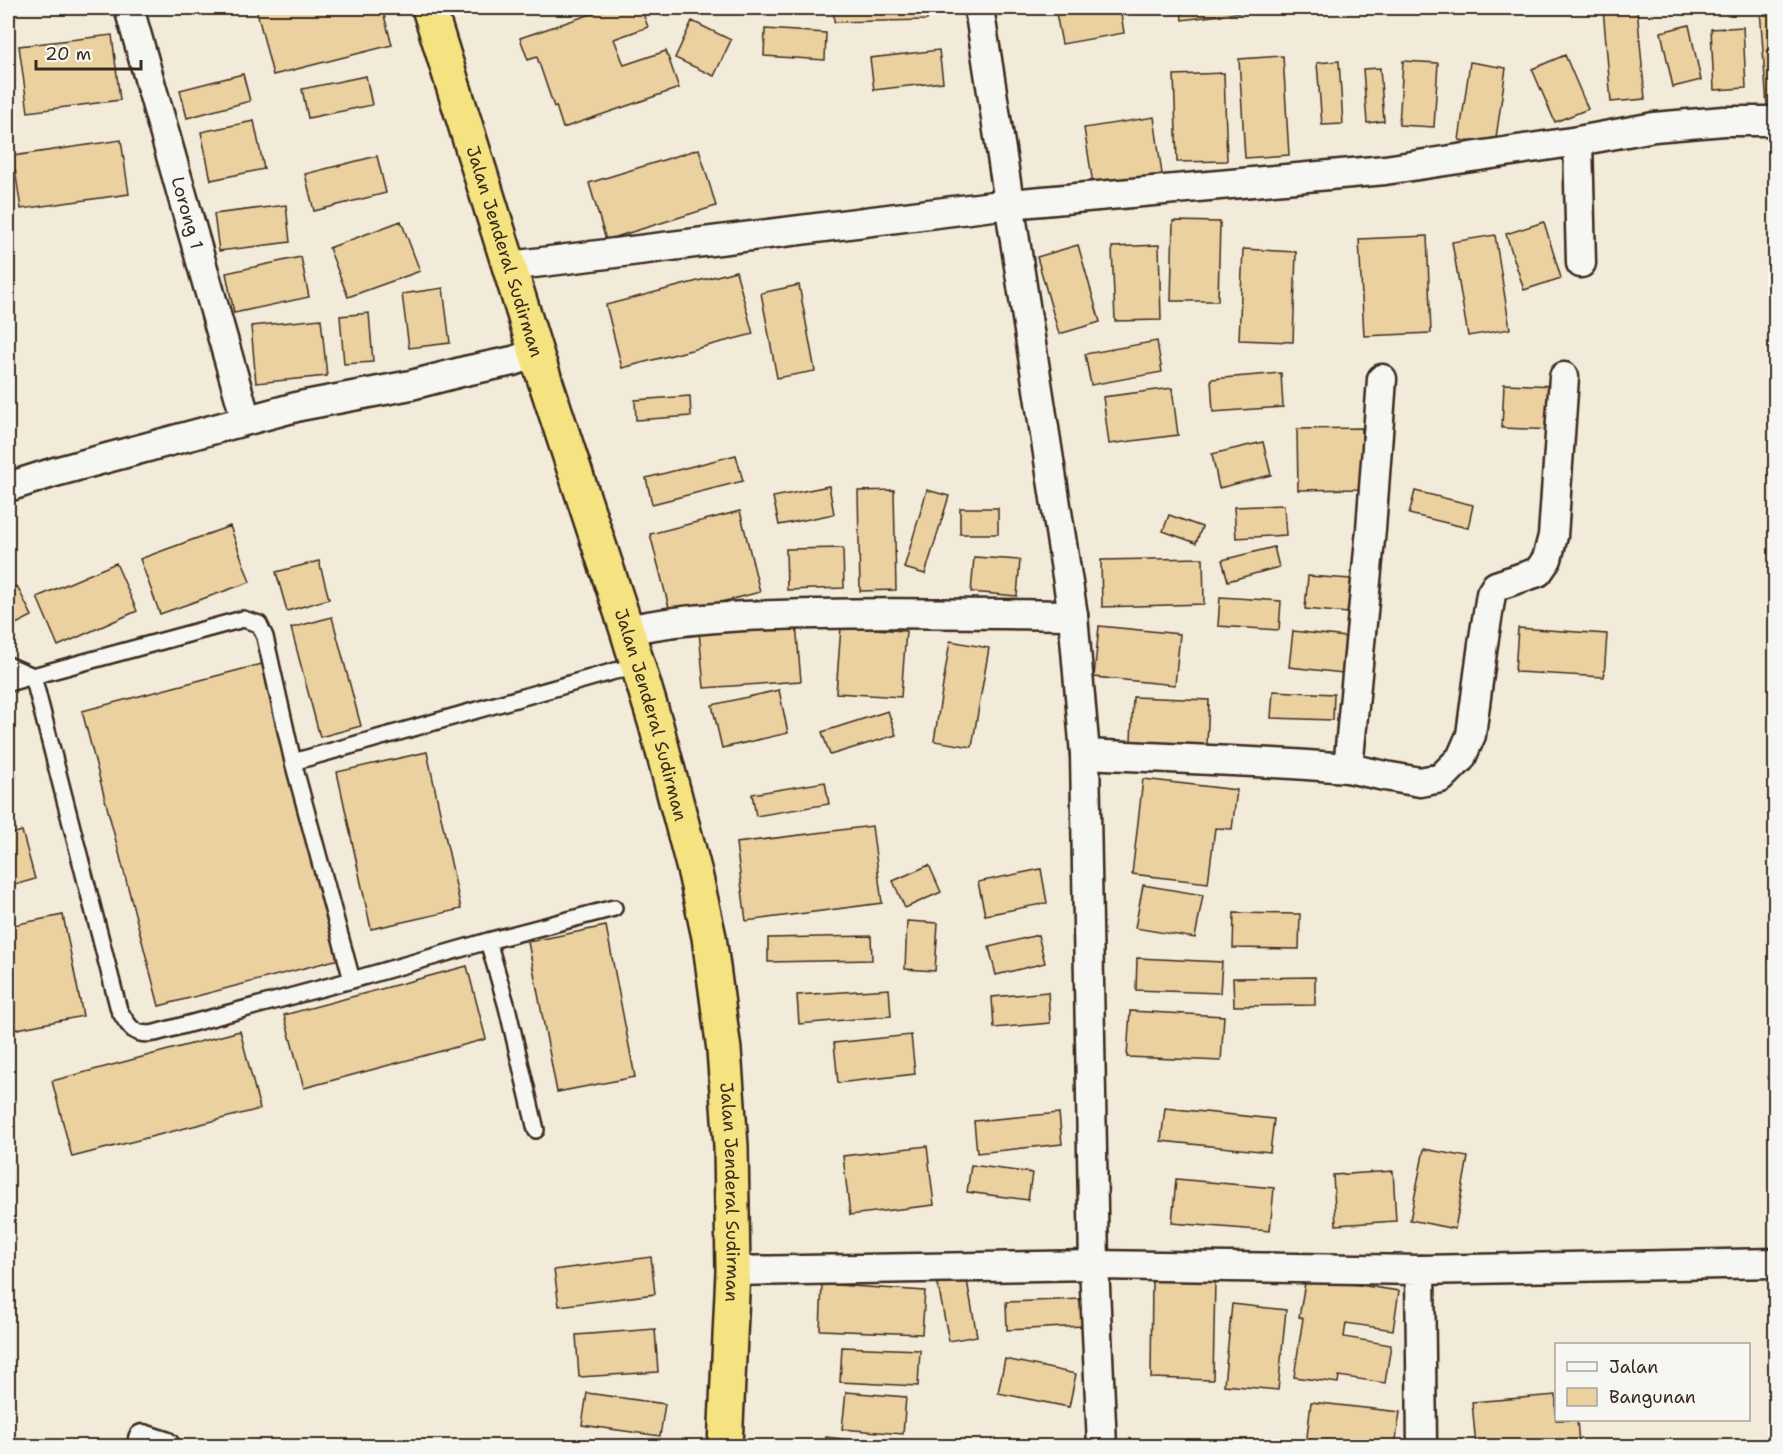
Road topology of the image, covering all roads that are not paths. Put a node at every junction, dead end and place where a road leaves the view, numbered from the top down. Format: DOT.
graph roads {
  1 [pos="129,8"];
  2 [pos="429,8"];
  3 [pos="979,8"];
  4 [pos="1776,121"];
  5 [pos="1578,141"];
  6 [pos="1009,204"];
  7 [pos="1581,263"];
  8 [pos="510,266"];
  9 [pos="537,353"];
  10 [pos="1564,377"];
  11 [pos="1382,379"];
  12 [pos="246,420"];
  13 [pos="8,487"];
  14 [pos="1073,615"];
  15 [pos="627,630"];
  16 [pos="8,665"];
  17 [pos="637,667"];
  18 [pos="33,676"];
  19 [pos="8,683"];
  20 [pos="1085,754"];
  21 [pos="293,762"];
  22 [pos="1348,768"];
  23 [pos="614,908"];
  24 [pos="488,941"];
  25 [pos="352,980"];
  26 [pos="536,1130"];
  27 [pos="1776,1263"];
  28 [pos="1094,1265"];
  29 [pos="1420,1270"];
  30 [pos="733,1271"];
  31 [pos="724,1446"];
  32 [pos="1102,1446"];
  33 [pos="1422,1446"];
  1 -- 12 [label="street, Lorong 1"];
  2 -- 8 [label="highway, Jalan Jenderal Sudirman"];
  3 -- 6 [label="street"];
  4 -- 5 [label="street"];
  5 -- 6 [label="street"];
  5 -- 7 [label="street"];
  6 -- 8 [label="street"];
  6 -- 14 [label="street"];
  8 -- 9 [label="highway, Jalan Jenderal Sudirman"];
  9 -- 12 [label="street"];
  9 -- 15 [label="highway, Jalan Jenderal Sudirman"];
  10 -- 22 [label="street"];
  11 -- 22 [label="street"];
  12 -- 13 [label="street"];
  14 -- 15 [label="street"];
  14 -- 20 [label="street"];
  15 -- 17 [label="highway, Jalan Jenderal Sudirman"];
  16 -- 18 [label="lane"];
  17 -- 21 [label="lane"];
  17 -- 30 [label="highway, Jalan Jenderal Sudirman"];
  18 -- 19 [label="lane"];
  18 -- 21 [label="lane"];
  18 -- 25 [label="lane"];
  20 -- 22 [label="street"];
  20 -- 28 [label="street"];
  21 -- 25 [label="lane"];
  23 -- 24 [label="lane"];
  24 -- 25 [label="lane"];
  24 -- 26 [label="lane"];
  27 -- 29 [label="street"];
  28 -- 29 [label="street"];
  28 -- 30 [label="street"];
  28 -- 32 [label="street"];
  29 -- 33 [label="street"];
  30 -- 31 [label="highway, Jalan Jenderal Sudirman"];
}
